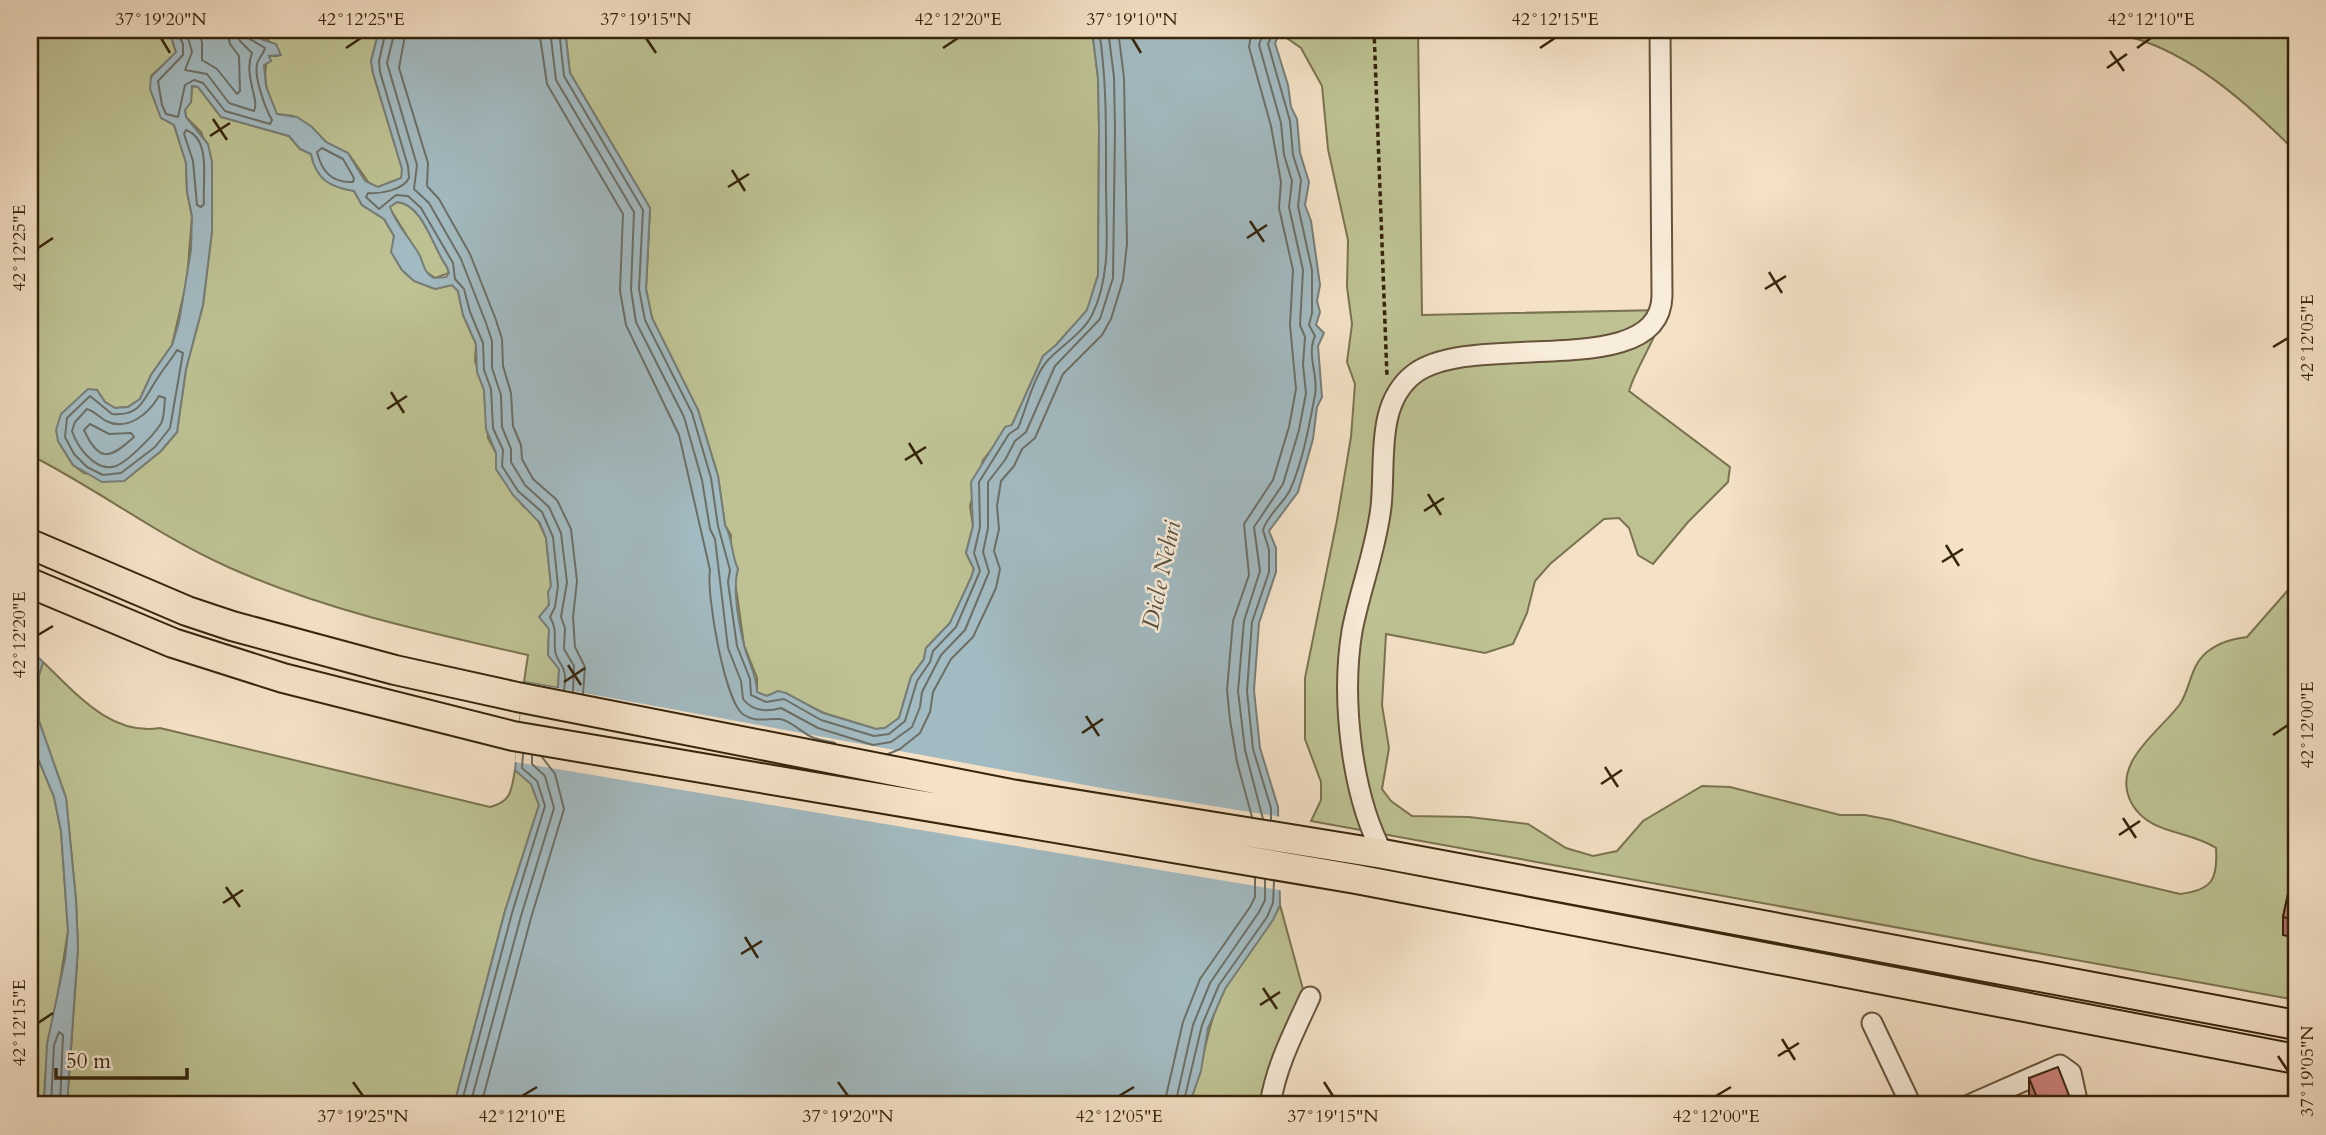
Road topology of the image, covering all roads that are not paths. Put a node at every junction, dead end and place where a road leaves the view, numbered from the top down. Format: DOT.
graph roads {
  1 [pos="1660,30"];
  2 [pos="30,544"];
  3 [pos="30,583"];
  4 [pos="1370,851"];
  5 [pos="1310,997"];
  6 [pos="1872,1023"];
  7 [pos="2296,1024"];
  8 [pos="2296,1059"];
  9 [pos="1270,1105"];
  10 [pos="1910,1105"];
  11 [pos="1969,1105"];
  12 [pos="2078,1105"];
  1 -- 4 [label="street"];
  2 -- 4 [label="highway"];
  3 -- 8 [label="highway"];
  4 -- 7 [label="highway"];
  5 -- 9 [label="street"];
  6 -- 10 [label="street"];
  11 -- 12 [label="street"];
}
